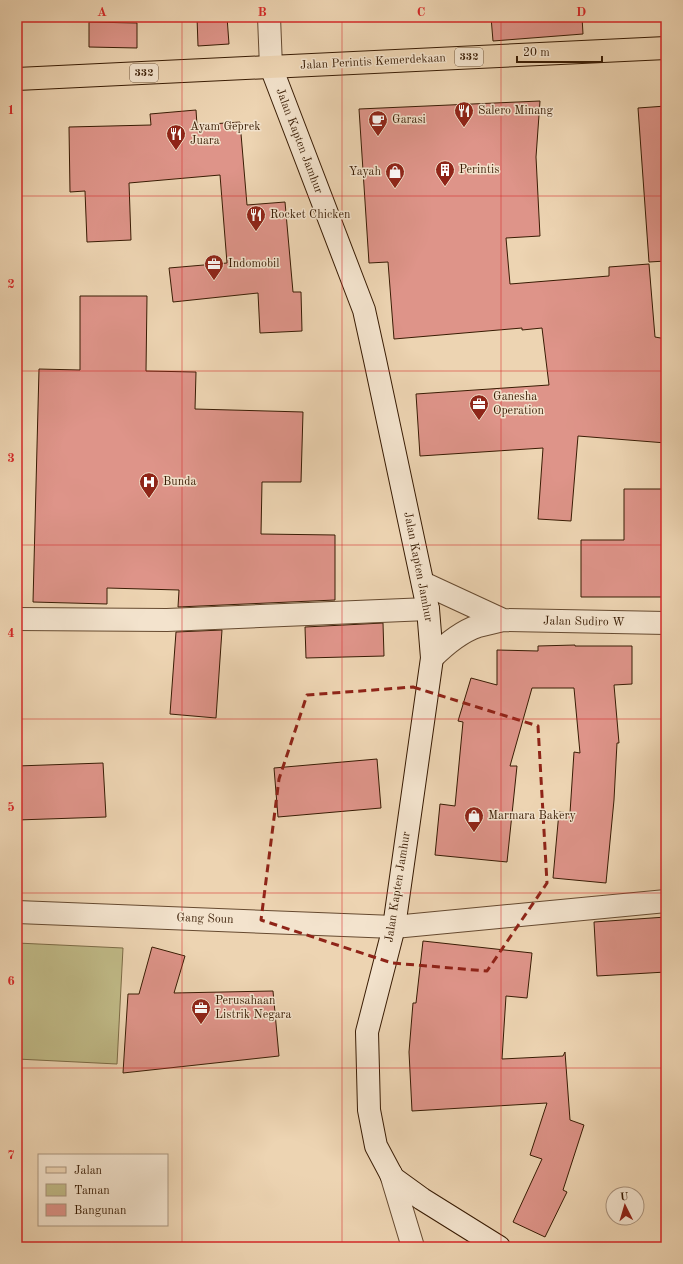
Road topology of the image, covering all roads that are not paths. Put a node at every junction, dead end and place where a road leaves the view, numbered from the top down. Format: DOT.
graph roads {
  1 [pos="269,17"];
  2 [pos="666,48"];
  3 [pos="271,66"];
  4 [pos="17,79"];
  5 [pos="423,583"];
  6 [pos="428,609"];
  7 [pos="17,619"];
  8 [pos="503,620"];
  9 [pos="666,623"];
  10 [pos="432,658"];
  11 [pos="666,901"];
  12 [pos="17,912"];
  13 [pos="394,927"];
  14 [pos="391,1174"];
  15 [pos="413,1247"];
  16 [pos="499,1247"];
  1 -- 3 [label="street, Jalan Kapten Jamhur"];
  2 -- 3 [label="main road, Jalan Perintis Kemerdekaan / 332"];
  3 -- 4 [label="main road, 332"];
  3 -- 5 [label="street, Jalan Kapten Jamhur"];
  5 -- 6 [label="street, Jalan Kapten Jamhur"];
  5 -- 8 [label="street"];
  6 -- 7 [label="street"];
  6 -- 10 [label="street, Jalan Kapten Jamhur"];
  8 -- 9 [label="street, Jalan Sudiro W"];
  8 -- 10 [label="street"];
  10 -- 13 [label="street, Jalan Kapten Jamhur"];
  11 -- 13 [label="street, Gang Soun"];
  12 -- 13 [label="street, Gang Soun"];
  13 -- 14 [label="street, Jalan Kapten Jamhur"];
  14 -- 15 [label="street, Jalan Kapten Jamhur"];
  14 -- 16 [label="street, Jalan Kapten Jamhur"];
}
